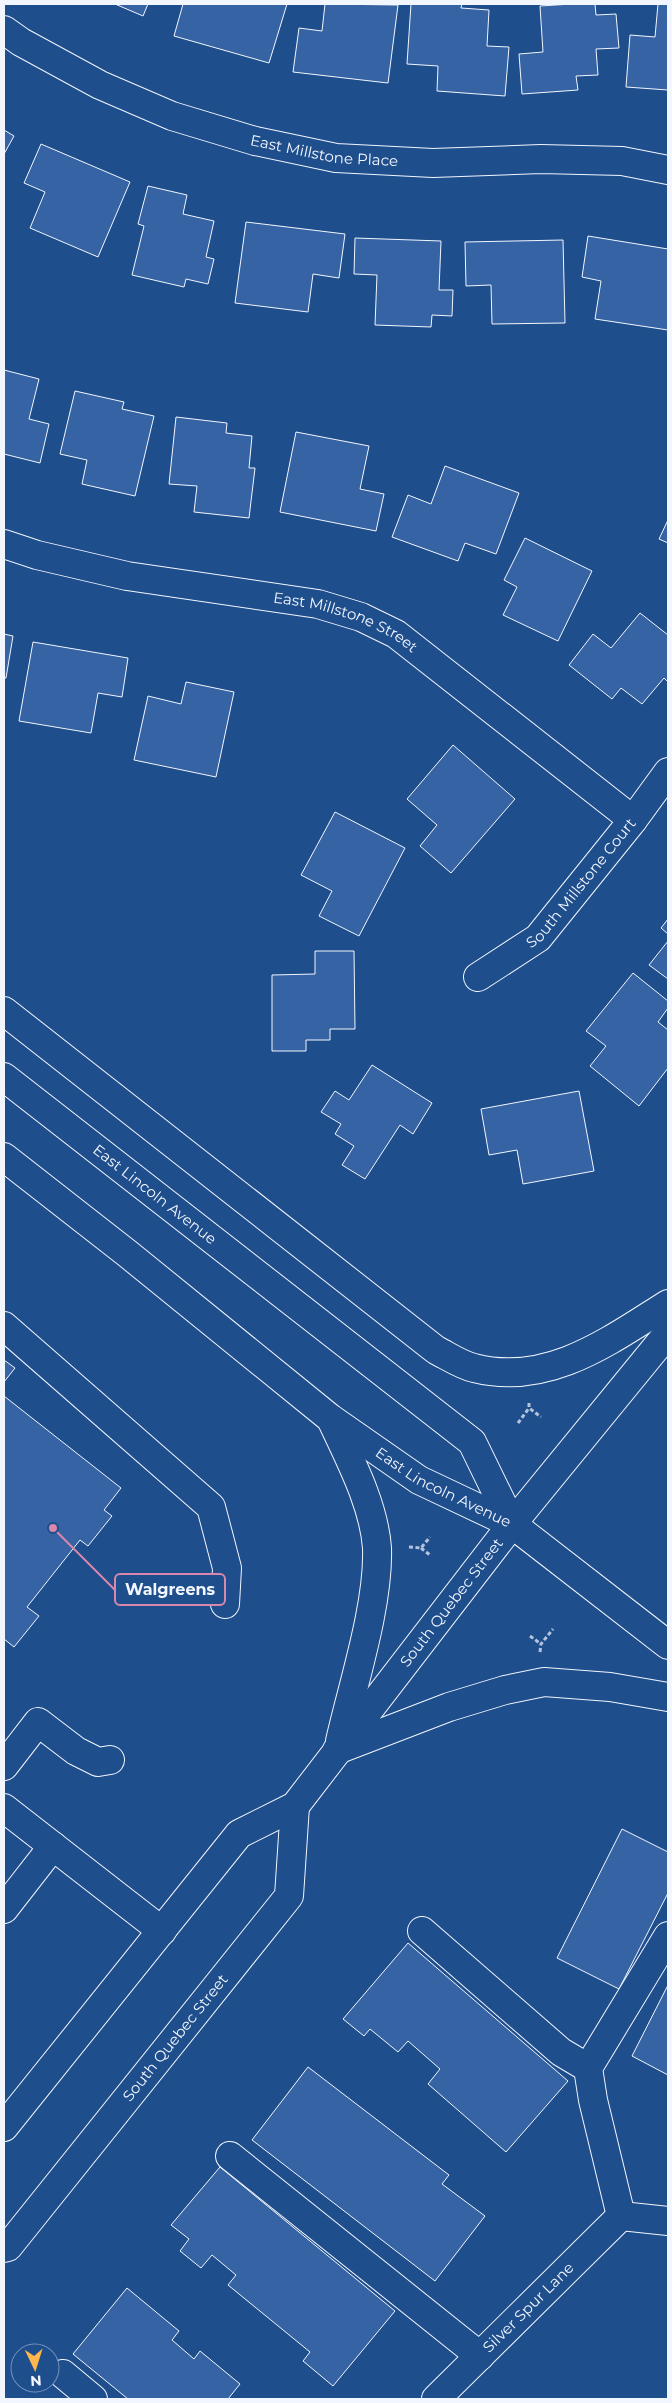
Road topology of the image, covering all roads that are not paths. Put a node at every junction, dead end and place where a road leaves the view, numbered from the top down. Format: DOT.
graph roads {
  1 [pos="4,30"];
  2 [pos="668,170"];
  3 [pos="4,544"];
  4 [pos="668,772"];
  5 [pos="633,820"];
  6 [pos="478,977"];
  7 [pos="4,1011"];
  8 [pos="4,1077"];
  9 [pos="4,1157"];
  10 [pos="668,1304"];
  11 [pos="4,1326"];
  12 [pos="668,1333"];
  13 [pos="330,1418"];
  14 [pos="512,1524"];
  15 [pos="225,1604"];
  16 [pos="668,1645"];
  17 [pos="668,1697"];
  18 [pos="337,1750"];
  19 [pos="110,1760"];
  20 [pos="4,1766"];
  21 [pos="295,1806"];
  22 [pos="4,1808"];
  23 [pos="53,1846"];
  24 [pos="8,1896"];
  25 [pos="162,1930"];
  26 [pos="422,1931"];
  27 [pos="668,1936"];
  28 [pos="588,2068"];
  29 [pos="4,2127"];
  30 [pos="230,2156"];
  31 [pos="621,2216"];
  32 [pos="668,2221"];
  33 [pos="4,2248"];
  34 [pos="480,2356"];
  35 [pos="63,2374"];
  36 [pos="444,2397"];
  37 [pos="92,2399"];
  1 -- 2 [label="main road, East Millstone Place"];
  3 -- 5 [label="main road, East Millstone Street"];
  4 -- 5 [label="main road, South Millstone Court"];
  5 -- 6 [label="main road, South Millstone Court"];
  7 -- 10 [label="main road"];
  8 -- 14 [label="main road, East Lincoln Avenue"];
  9 -- 13 [label="main road, East Lincoln Avenue"];
  11 -- 15 [label="main road"];
  12 -- 14 [label="main road, South Quebec Street"];
  13 -- 14 [label="main road, East Lincoln Avenue"];
  13 -- 18 [label="main road"];
  14 -- 16 [label="main road"];
  14 -- 18 [label="main road, South Quebec Street"];
  17 -- 18 [label="main road"];
  18 -- 21 [label="main road, South Quebec Street"];
  19 -- 20 [label="main road"];
  21 -- 25 [label="main road, South Quebec Street"];
  21 -- 33 [label="main road, South Quebec Street"];
  22 -- 23 [label="main road"];
  23 -- 24 [label="main road"];
  23 -- 25 [label="main road"];
  25 -- 29 [label="main road, South Quebec Street"];
  26 -- 28 [label="main road"];
  27 -- 28 [label="main road"];
  28 -- 31 [label="main road"];
  30 -- 34 [label="main road"];
  31 -- 32 [label="main road"];
  31 -- 34 [label="main road, Silver Spur Lane"];
  34 -- 36 [label="main road, Silver Spur Lane"];
  35 -- 37 [label="main road"];
}
